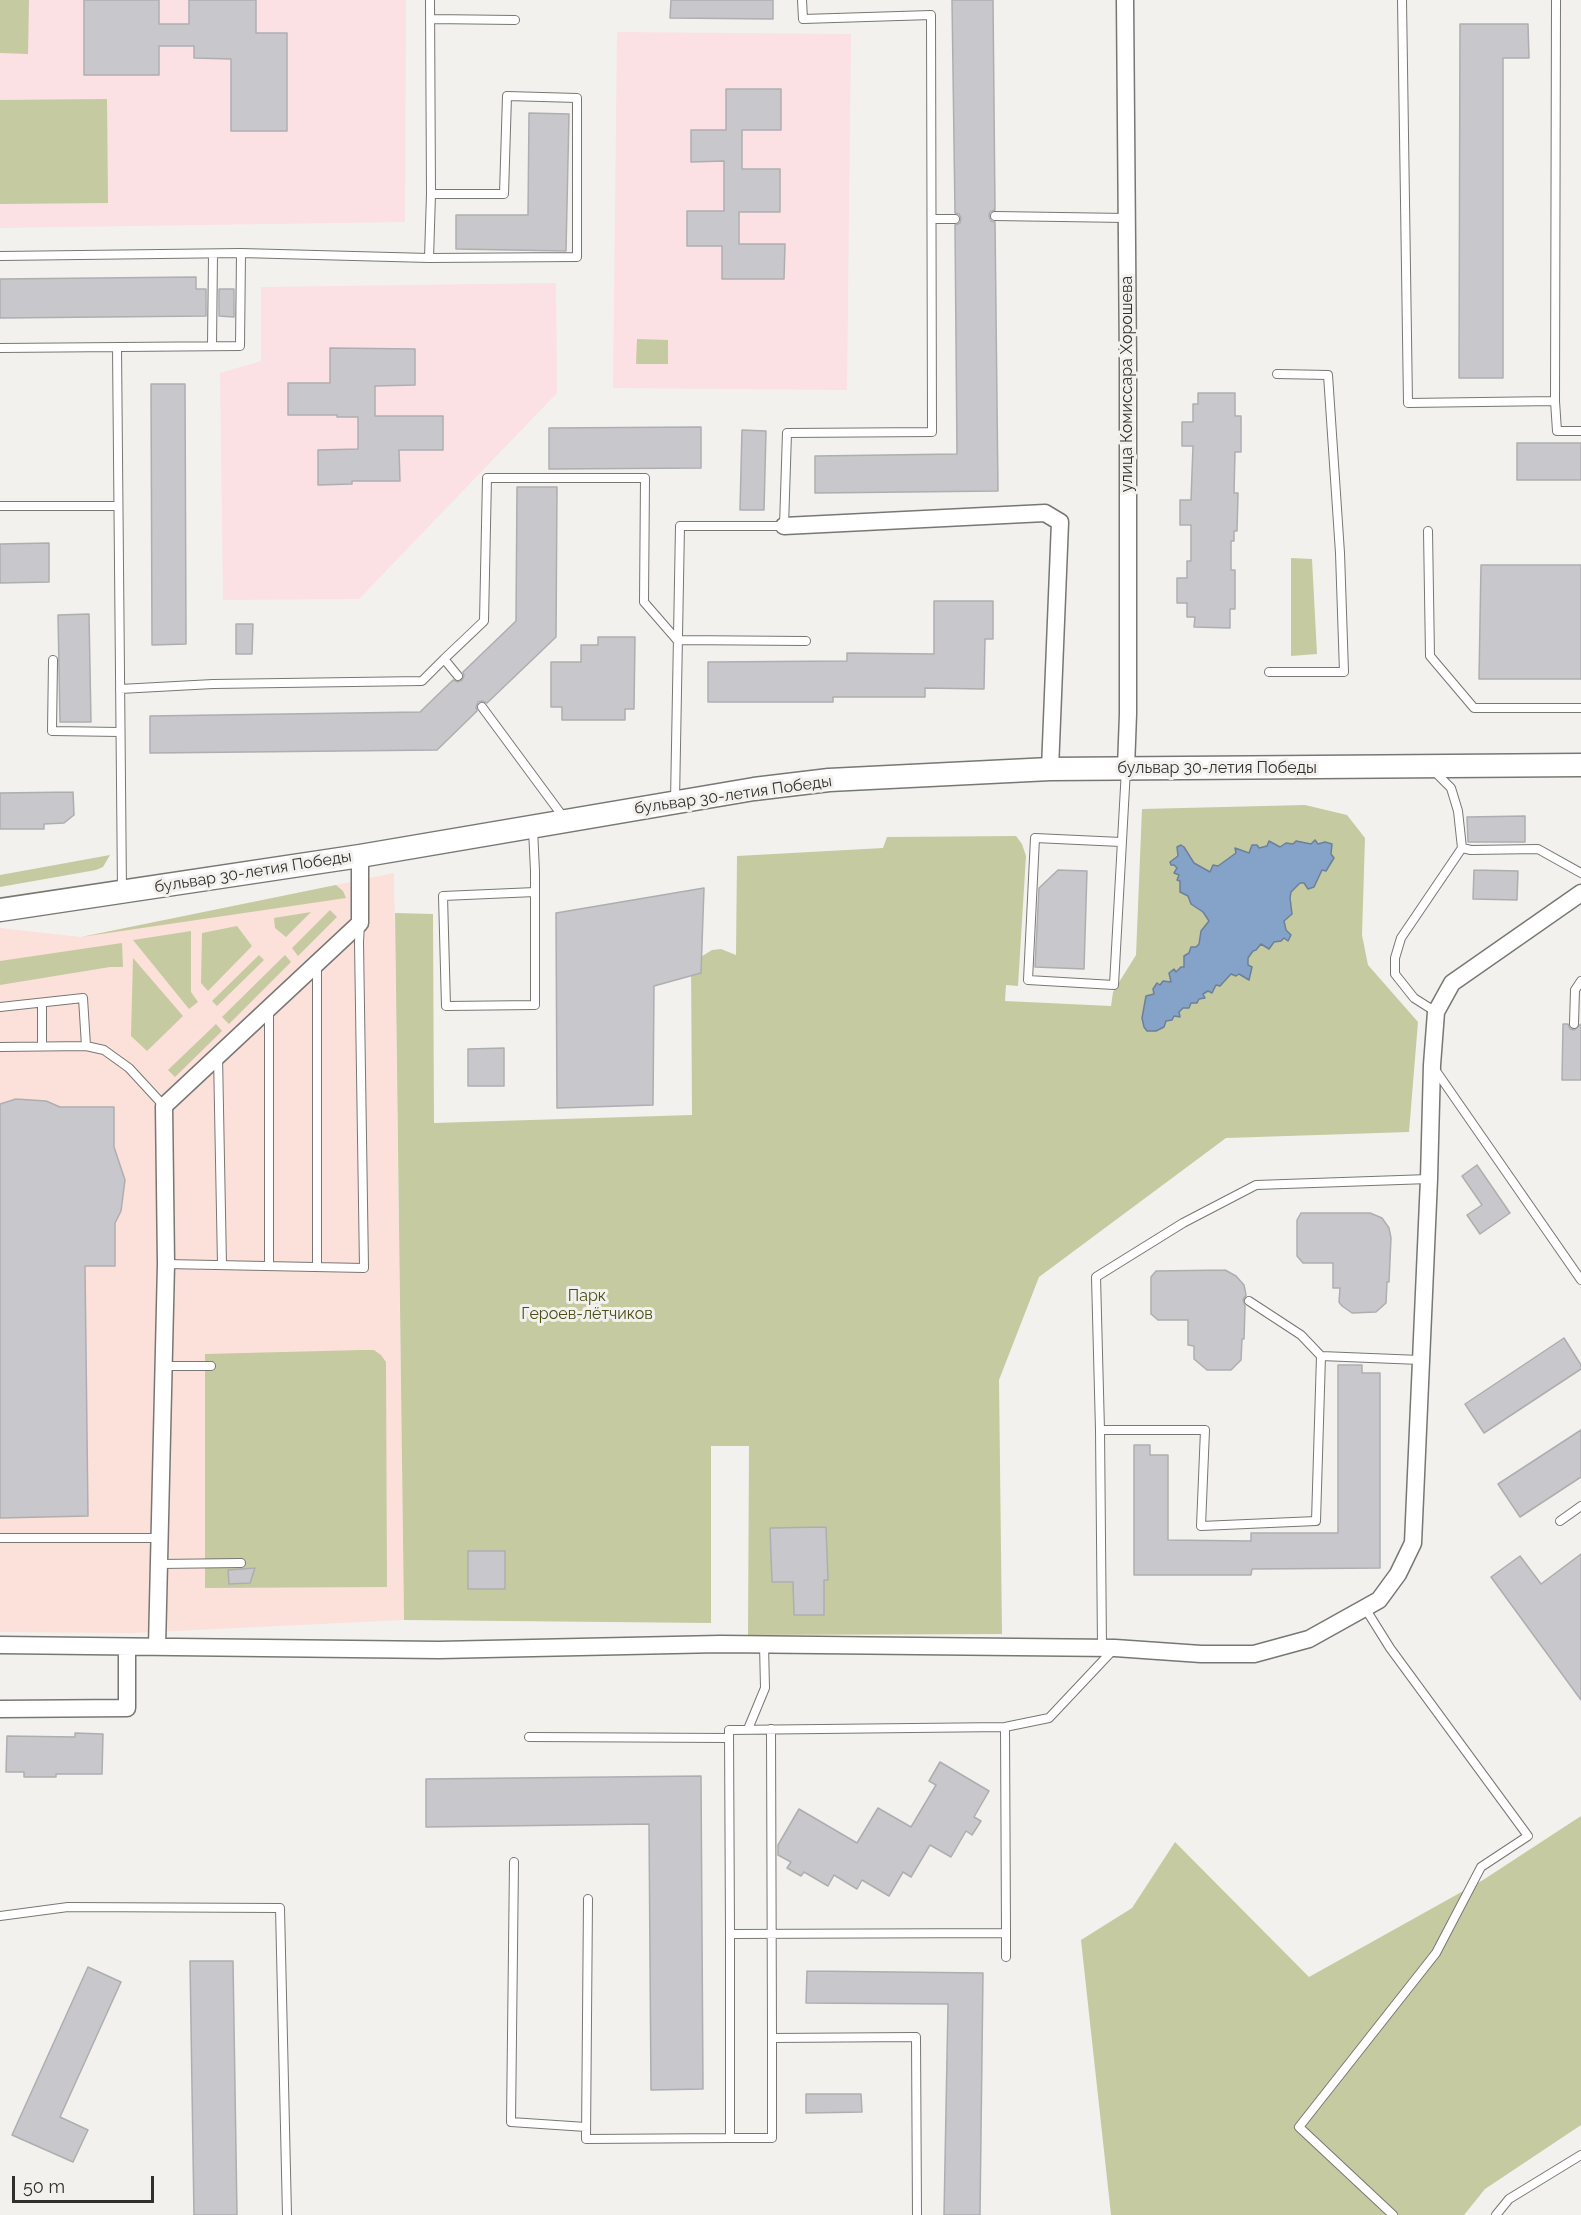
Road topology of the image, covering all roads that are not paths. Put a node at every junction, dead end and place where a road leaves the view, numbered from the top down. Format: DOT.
graph roads {
  1 [pos="430,0"];
  2 [pos="802,0"];
  3 [pos="1125,0"];
  4 [pos="1402,0"];
  5 [pos="1556,0"];
  6 [pos="430,19"];
  7 [pos="515,20"];
  8 [pos="431,194"];
  9 [pos="995,216"];
  10 [pos="1126,218"];
  11 [pos="932,219"];
  12 [pos="955,219"];
  13 [pos="241,253"];
  14 [pos="213,254"];
  15 [pos="0,256"];
  16 [pos="429,258"];
  17 [pos="212,346"];
  18 [pos="117,347"];
  19 [pos="0,348"];
  20 [pos="1277,374"];
  21 [pos="1555,401"];
  22 [pos="1581,431"];
  23 [pos="0,506"];
  24 [pos="118,506"];
  25 [pos="784,526"];
  26 [pos="1428,531"];
  27 [pos="677,640"];
  28 [pos="806,641"];
  29 [pos="444,659"];
  30 [pos="53,660"];
  31 [pos="1269,672"];
  32 [pos="458,676"];
  33 [pos="120,689"];
  34 [pos="482,707"];
  35 [pos="1581,708"];
  36 [pos="120,732"];
  37 [pos="1581,765"];
  38 [pos="1429,767"];
  39 [pos="1126,768"];
  40 [pos="1050,770"];
  41 [pos="675,802"];
  42 [pos="565,820"];
  43 [pos="533,825"];
  44 [pos="1122,842"];
  45 [pos="1462,848"];
  46 [pos="360,856"];
  47 [pos="1581,873"];
  48 [pos="122,892"];
  49 [pos="535,892"];
  50 [pos="1581,893"];
  51 [pos="0,910"];
  52 [pos="360,924"];
  53 [pos="317,964"];
  54 [pos="1581,981"];
  55 [pos="42,1003"];
  56 [pos="0,1007"];
  57 [pos="269,1008"];
  58 [pos="1436,1012"];
  59 [pos="1574,1024"];
  60 [pos="42,1046"];
  61 [pos="86,1046"];
  62 [pos="0,1047"];
  63 [pos="218,1056"];
  64 [pos="1432,1065"];
  65 [pos="164,1106"];
  66 [pos="1429,1179"];
  67 [pos="166,1264"];
  68 [pos="222,1265"];
  69 [pos="269,1266"];
  70 [pos="317,1267"];
  71 [pos="1581,1280"];
  72 [pos="1249,1301"];
  73 [pos="1321,1356"];
  74 [pos="1420,1360"];
  75 [pos="164,1366"];
  76 [pos="211,1366"];
  77 [pos="1100,1430"];
  78 [pos="1581,1506"];
  79 [pos="1560,1521"];
  80 [pos="0,1538"];
  81 [pos="159,1538"];
  82 [pos="241,1563"];
  83 [pos="159,1564"];
  84 [pos="1365,1608"];
  85 [pos="0,1645"];
  86 [pos="764,1645"];
  87 [pos="127,1647"];
  88 [pos="157,1647"];
  89 [pos="1108,1648"];
  90 [pos="0,1709"];
  91 [pos="1005,1727"];
  92 [pos="771,1728"];
  93 [pos="748,1729"];
  94 [pos="529,1737"];
  95 [pos="729,1738"];
  96 [pos="514,1862"];
  97 [pos="588,1899"];
  98 [pos="0,1916"];
  99 [pos="1006,1933"];
  100 [pos="730,1934"];
  101 [pos="771,1934"];
  102 [pos="1006,1957"];
  103 [pos="772,2038"];
  104 [pos="586,2127"];
  105 [pos="730,2138"];
  106 [pos="1581,2155"];
  107 [pos="287,2215"];
  108 [pos="917,2215"];
  109 [pos="1393,2215"];
  110 [pos="1496,2215"];
  1 -- 6 [label="lane"];
  2 -- 11 [label="lane"];
  3 -- 10 [label="street, улица Комиссара Хорошева"];
  4 -- 21 [label="lane"];
  5 -- 21 [label="lane"];
  6 -- 7 [label="lane"];
  6 -- 8 [label="lane"];
  8 -- 16 [label="lane"];
  8 -- 16 [label="lane"];
  9 -- 10 [label="lane"];
  10 -- 39 [label="street, улица Комиссара Хорошева"];
  11 -- 12 [label="lane"];
  11 -- 25 [label="lane"];
  13 -- 14 [label="lane"];
  13 -- 16 [label="lane"];
  13 -- 17 [label="lane"];
  14 -- 15 [label="lane"];
  14 -- 17 [label="lane"];
  17 -- 18 [label="lane"];
  18 -- 19 [label="lane"];
  18 -- 24 [label="lane"];
  20 -- 31 [label="lane"];
  21 -- 22 [label="lane"];
  23 -- 24 [label="lane"];
  24 -- 33 [label="lane"];
  25 -- 27 [label="lane"];
  25 -- 40 [label="street"];
  26 -- 35 [label="lane"];
  27 -- 28 [label="lane"];
  27 -- 29 [label="lane"];
  27 -- 41 [label="lane"];
  29 -- 32 [label="lane"];
  29 -- 33 [label="lane"];
  30 -- 36 [label="lane"];
  33 -- 36 [label="lane"];
  34 -- 42 [label="lane"];
  36 -- 48 [label="lane"];
  37 -- 38 [label="main road, бульвар 30-летия Победы"];
  38 -- 39 [label="main road, бульвар 30-летия Победы"];
  38 -- 45 [label="lane"];
  39 -- 40 [label="main road, бульвар 30-летия Победы"];
  39 -- 44 [label="lane"];
  40 -- 41 [label="main road, бульвар 30-летия Победы"];
  41 -- 42 [label="main road, бульвар 30-летия Победы"];
  42 -- 43 [label="main road, бульвар 30-летия Победы"];
  43 -- 46 [label="main road, бульвар 30-летия Победы"];
  43 -- 49 [label="lane"];
  44 -- 44 [label="lane"];
  45 -- 47 [label="lane"];
  45 -- 58 [label="lane"];
  46 -- 48 [label="main road, бульвар 30-летия Победы"];
  46 -- 52 [label="street"];
  48 -- 51 [label="main road, бульвар 30-летия Победы"];
  49 -- 49 [label="lane"];
  50 -- 58 [label="street"];
  52 -- 53 [label="street"];
  52 -- 70 [label="lane"];
  53 -- 57 [label="street"];
  53 -- 70 [label="lane"];
  54 -- 59 [label="lane"];
  55 -- 56 [label="lane"];
  55 -- 60 [label="lane"];
  55 -- 61 [label="lane"];
  57 -- 63 [label="street"];
  57 -- 69 [label="lane"];
  58 -- 64 [label="street"];
  60 -- 61 [label="lane"];
  60 -- 62 [label="lane"];
  61 -- 65 [label="lane"];
  63 -- 65 [label="street"];
  63 -- 68 [label="lane"];
  64 -- 66 [label="street"];
  64 -- 71 [label="lane"];
  65 -- 67 [label="street"];
  66 -- 74 [label="street"];
  66 -- 77 [label="lane"];
  67 -- 68 [label="lane"];
  67 -- 75 [label="street"];
  68 -- 69 [label="lane"];
  69 -- 70 [label="lane"];
  72 -- 73 [label="lane"];
  73 -- 74 [label="lane"];
  73 -- 77 [label="lane"];
  74 -- 84 [label="street"];
  75 -- 76 [label="lane"];
  75 -- 81 [label="street"];
  77 -- 89 [label="lane"];
  78 -- 79 [label="lane"];
  80 -- 81 [label="lane"];
  81 -- 83 [label="street"];
  82 -- 83 [label="lane"];
  83 -- 88 [label="street"];
  84 -- 89 [label="street"];
  84 -- 109 [label="lane"];
  85 -- 87 [label="street"];
  86 -- 88 [label="street"];
  86 -- 89 [label="street"];
  86 -- 93 [label="lane"];
  87 -- 88 [label="street"];
  87 -- 90 [label="street"];
  89 -- 91 [label="lane"];
  91 -- 92 [label="lane"];
  91 -- 99 [label="lane"];
  92 -- 93 [label="lane"];
  92 -- 101 [label="lane"];
  93 -- 95 [label="lane"];
  94 -- 95 [label="lane"];
  95 -- 100 [label="lane"];
  96 -- 104 [label="lane"];
  97 -- 104 [label="lane"];
  98 -- 107 [label="lane"];
  99 -- 101 [label="lane"];
  99 -- 102 [label="lane"];
  100 -- 101 [label="lane"];
  100 -- 105 [label="lane"];
  101 -- 103 [label="lane"];
  103 -- 105 [label="lane"];
  103 -- 108 [label="lane"];
  104 -- 105 [label="lane"];
  106 -- 110 [label="lane"];
}
